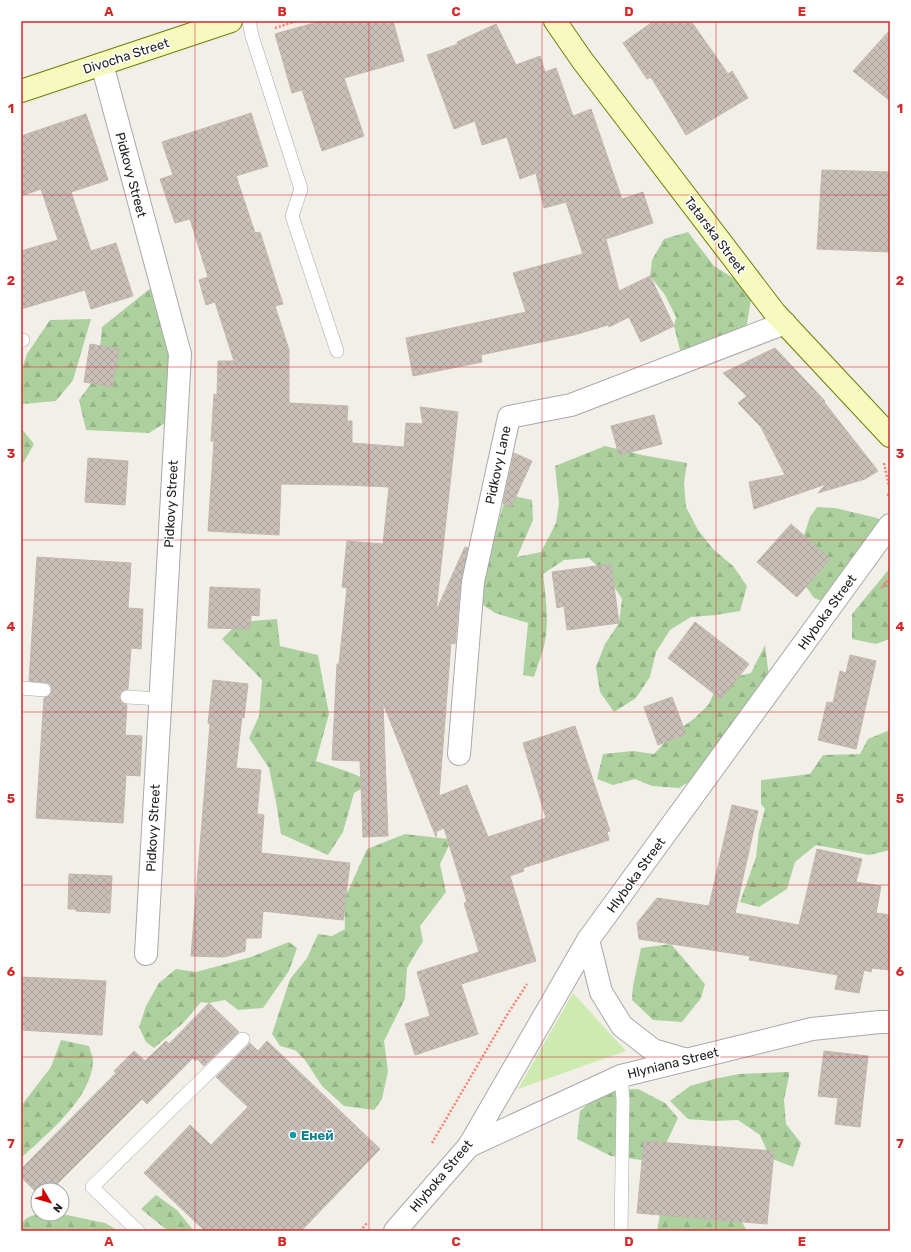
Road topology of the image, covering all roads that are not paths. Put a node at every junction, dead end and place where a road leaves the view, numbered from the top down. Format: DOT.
graph roads {
  1 [pos="231,21"];
  2 [pos="249,21"];
  3 [pos="555,21"];
  4 [pos="102,64"];
  5 [pos="21,91"];
  6 [pos="785,323"];
  7 [pos="337,351"];
  8 [pos="890,436"];
  9 [pos="890,525"];
  10 [pos="21,688"];
  11 [pos="44,690"];
  12 [pos="127,697"];
  13 [pos="160,699"];
  14 [pos="459,754"];
  15 [pos="588,940"];
  16 [pos="146,954"];
  17 [pos="890,1022"];
  18 [pos="243,1039"];
  19 [pos="685,1059"];
  20 [pos="621,1076"];
  21 [pos="469,1146"];
  22 [pos="138,1231"];
  23 [pos="395,1231"];
  24 [pos="621,1231"];
  1 -- 4 [label="main road, Divocha Street"];
  2 -- 7 [label="lane"];
  3 -- 6 [label="main road, Tatarska Street"];
  4 -- 5 [label="main road, Divocha Street"];
  4 -- 13 [label="street, Pidkovy Street"];
  6 -- 8 [label="main road, Tatarska Street"];
  6 -- 14 [label="street, Pidkovy Lane"];
  9 -- 15 [label="street, Hlyboka Street"];
  10 -- 11 [label="lane"];
  12 -- 13 [label="lane"];
  13 -- 16 [label="street, Pidkovy Street"];
  15 -- 19 [label="street"];
  15 -- 21 [label="street, Hlyboka Street"];
  17 -- 19 [label="street, Hlyniana Street"];
  18 -- 22 [label="lane"];
  19 -- 20 [label="street, Hlyniana Street"];
  20 -- 21 [label="street, Hlyniana Street"];
  20 -- 24 [label="lane"];
  21 -- 23 [label="street, Hlyboka Street"];
}
